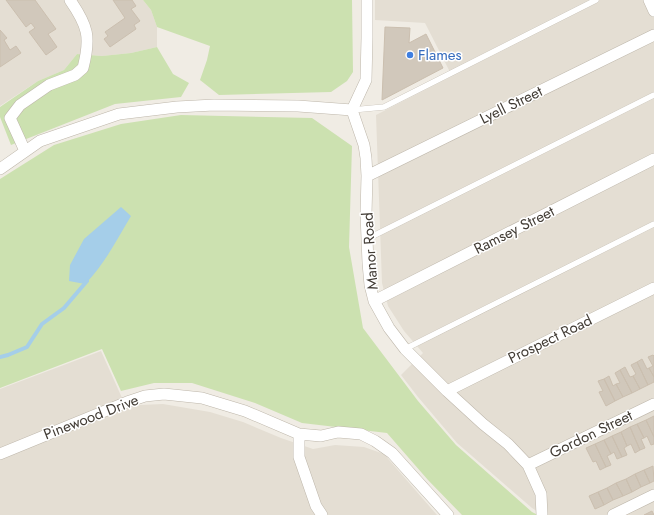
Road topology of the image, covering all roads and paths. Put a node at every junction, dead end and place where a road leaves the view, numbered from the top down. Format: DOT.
graph roads {
  1 [pos="70,0"];
  2 [pos="367,0"];
  3 [pos="596,0"];
  4 [pos="648,0"];
  5 [pos="654,11"];
  6 [pos="654,35"];
  7 [pos="654,95"];
  8 [pos="352,110"];
  9 [pos="25,151"];
  10 [pos="654,159"];
  11 [pos="0,169"];
  12 [pos="367,176"];
  13 [pos="654,224"];
  14 [pos="367,240"];
  15 [pos="654,288"];
  16 [pos="374,301"];
  17 [pos="405,349"];
  18 [pos="447,391"];
  19 [pos="654,404"];
  20 [pos="299,434"];
  21 [pos="0,454"];
  22 [pos="528,465"];
  23 [pos="654,496"];
  24 [pos="542,512"];
  25 [pos="322,515"];
  26 [pos="448,515"];
  27 [pos="613,515"];
  1 -- 9 [label="street"];
  2 -- 8 [label="street"];
  3 -- 8 [label="lane"];
  4 -- 5 [label="street"];
  6 -- 12 [label="street, Lyell Street"];
  7 -- 14 [label="lane"];
  8 -- 9 [label="street"];
  8 -- 12 [label="street, Manor Road"];
  9 -- 11 [label="street"];
  10 -- 16 [label="street, Ramsey Street"];
  12 -- 14 [label="street, Manor Road"];
  13 -- 17 [label="lane"];
  14 -- 16 [label="street, Manor Road"];
  15 -- 18 [label="street, Prospect Road"];
  16 -- 17 [label="street, Manor Road"];
  17 -- 18 [label="street, Manor Road"];
  18 -- 22 [label="street, Manor Road"];
  19 -- 22 [label="street, Gordon Street"];
  20 -- 21 [label="street, Pinewood Drive"];
  20 -- 25 [label="street"];
  20 -- 26 [label="street, Pinewood Drive"];
  22 -- 24 [label="street, Manor Road"];
  23 -- 27 [label="street"];
}
